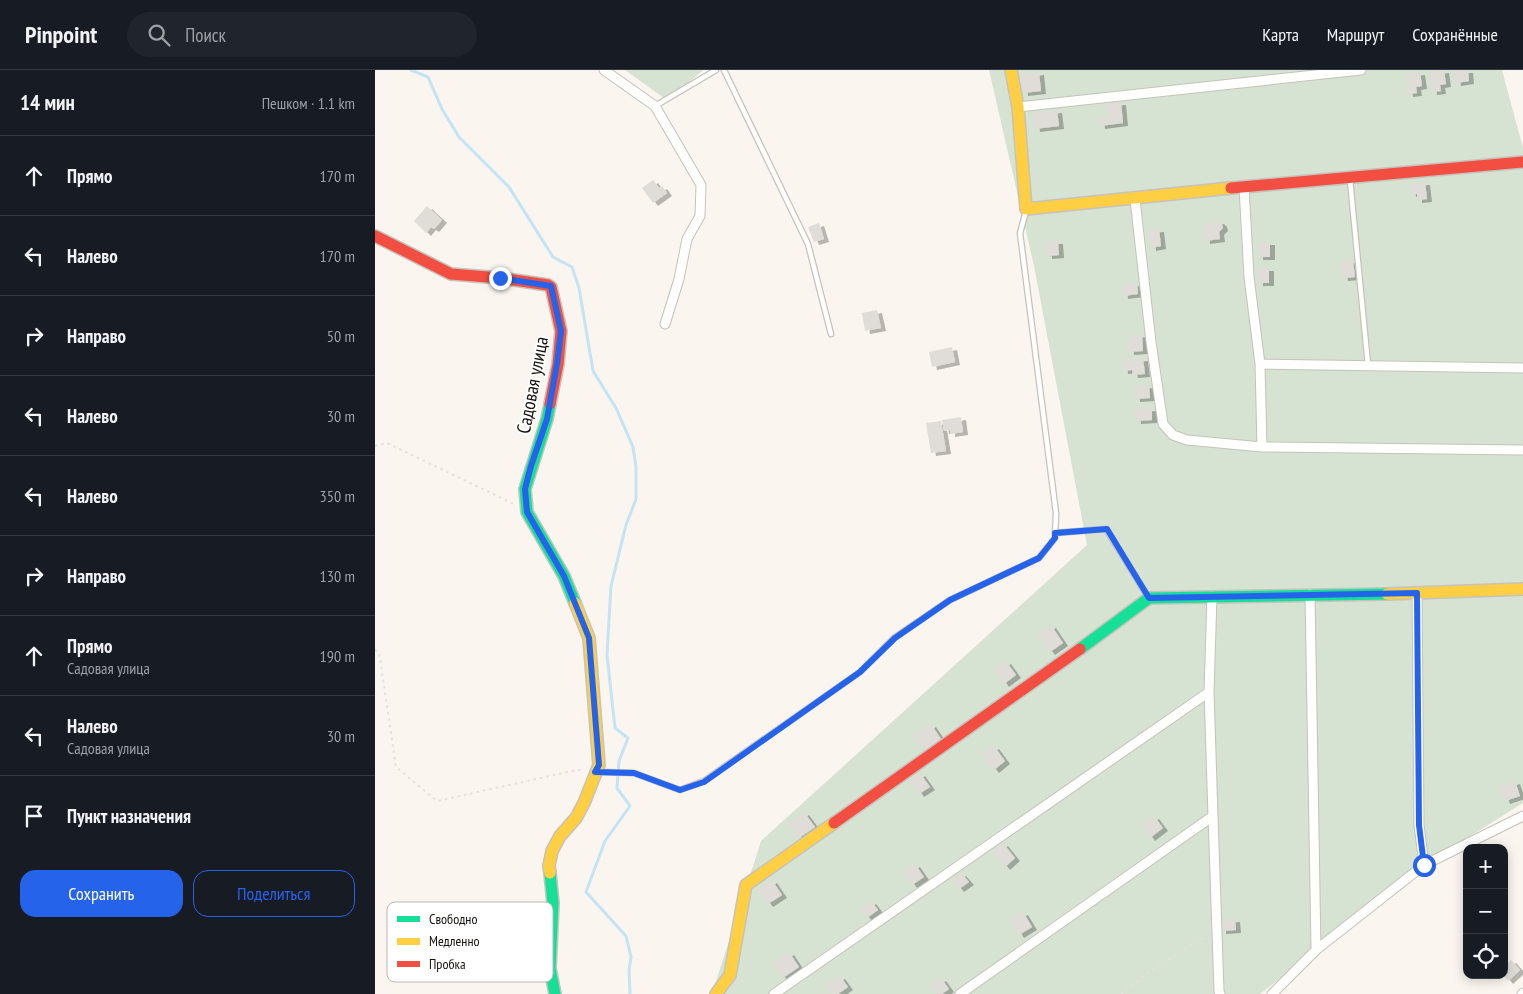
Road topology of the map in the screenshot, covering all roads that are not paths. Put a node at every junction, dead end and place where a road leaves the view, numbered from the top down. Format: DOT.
graph roads {
  1 [pos="604,70"];
  2 [pos="716,70"];
  3 [pos="724,70"];
  4 [pos="1011,70"];
  5 [pos="1361,70"];
  6 [pos="655,106"];
  7 [pos="1018,108"];
  8 [pos="1523,162"];
  9 [pos="1350,177"];
  10 [pos="1244,187"];
  11 [pos="1135,199"];
  12 [pos="1027,209"];
  13 [pos="375,236"];
  14 [pos="665,324"];
  15 [pos="831,334"];
  16 [pos="1260,364"];
  17 [pos="1368,365"];
  18 [pos="1523,368"];
  19 [pos="1261,447"];
  20 [pos="1523,450"];
  21 [pos="1055,533"];
  22 [pos="1523,589"];
  23 [pos="1417,593"];
  24 [pos="1311,594"];
  25 [pos="1212,596"];
  26 [pos="1149,598"];
  27 [pos="1209,692"];
  28 [pos="595,772"];
  29 [pos="1213,816"];
  30 [pos="1523,816"];
  31 [pos="1424,865"];
  32 [pos="553,902"];
  33 [pos="1316,950"];
  34 [pos="716,994"];
  35 [pos="774,994"];
  36 [pos="960,994"];
  37 [pos="1220,994"];
  38 [pos="1272,994"];
  1 -- 6 [label="street"];
  2 -- 6 [label="lane"];
  3 -- 15 [label="lane"];
  4 -- 7 [label="street"];
  5 -- 7 [label="street"];
  6 -- 14 [label="street"];
  7 -- 12 [label="street"];
  8 -- 9 [label="street"];
  9 -- 10 [label="street"];
  9 -- 17 [label="lane"];
  10 -- 11 [label="street"];
  10 -- 16 [label="street"];
  11 -- 12 [label="street"];
  11 -- 19 [label="street"];
  12 -- 21 [label="lane"];
  13 -- 28 [label="street, Садовая улица"];
  16 -- 17 [label="street"];
  16 -- 19 [label="street"];
  17 -- 18 [label="street"];
  19 -- 20 [label="street"];
  21 -- 26 [label="lane"];
  21 -- 28 [label="lane"];
  22 -- 23 [label="street"];
  23 -- 24 [label="street"];
  23 -- 31 [label="street"];
  24 -- 25 [label="street"];
  24 -- 33 [label="street"];
  25 -- 26 [label="street"];
  25 -- 27 [label="street"];
  26 -- 34 [label="street"];
  27 -- 29 [label="street"];
  27 -- 35 [label="street"];
  28 -- 32 [label="street, Садовая улица"];
  29 -- 36 [label="street"];
  29 -- 37 [label="street"];
  30 -- 31 [label="street"];
  31 -- 33 [label="street"];
  33 -- 38 [label="street"];
}
